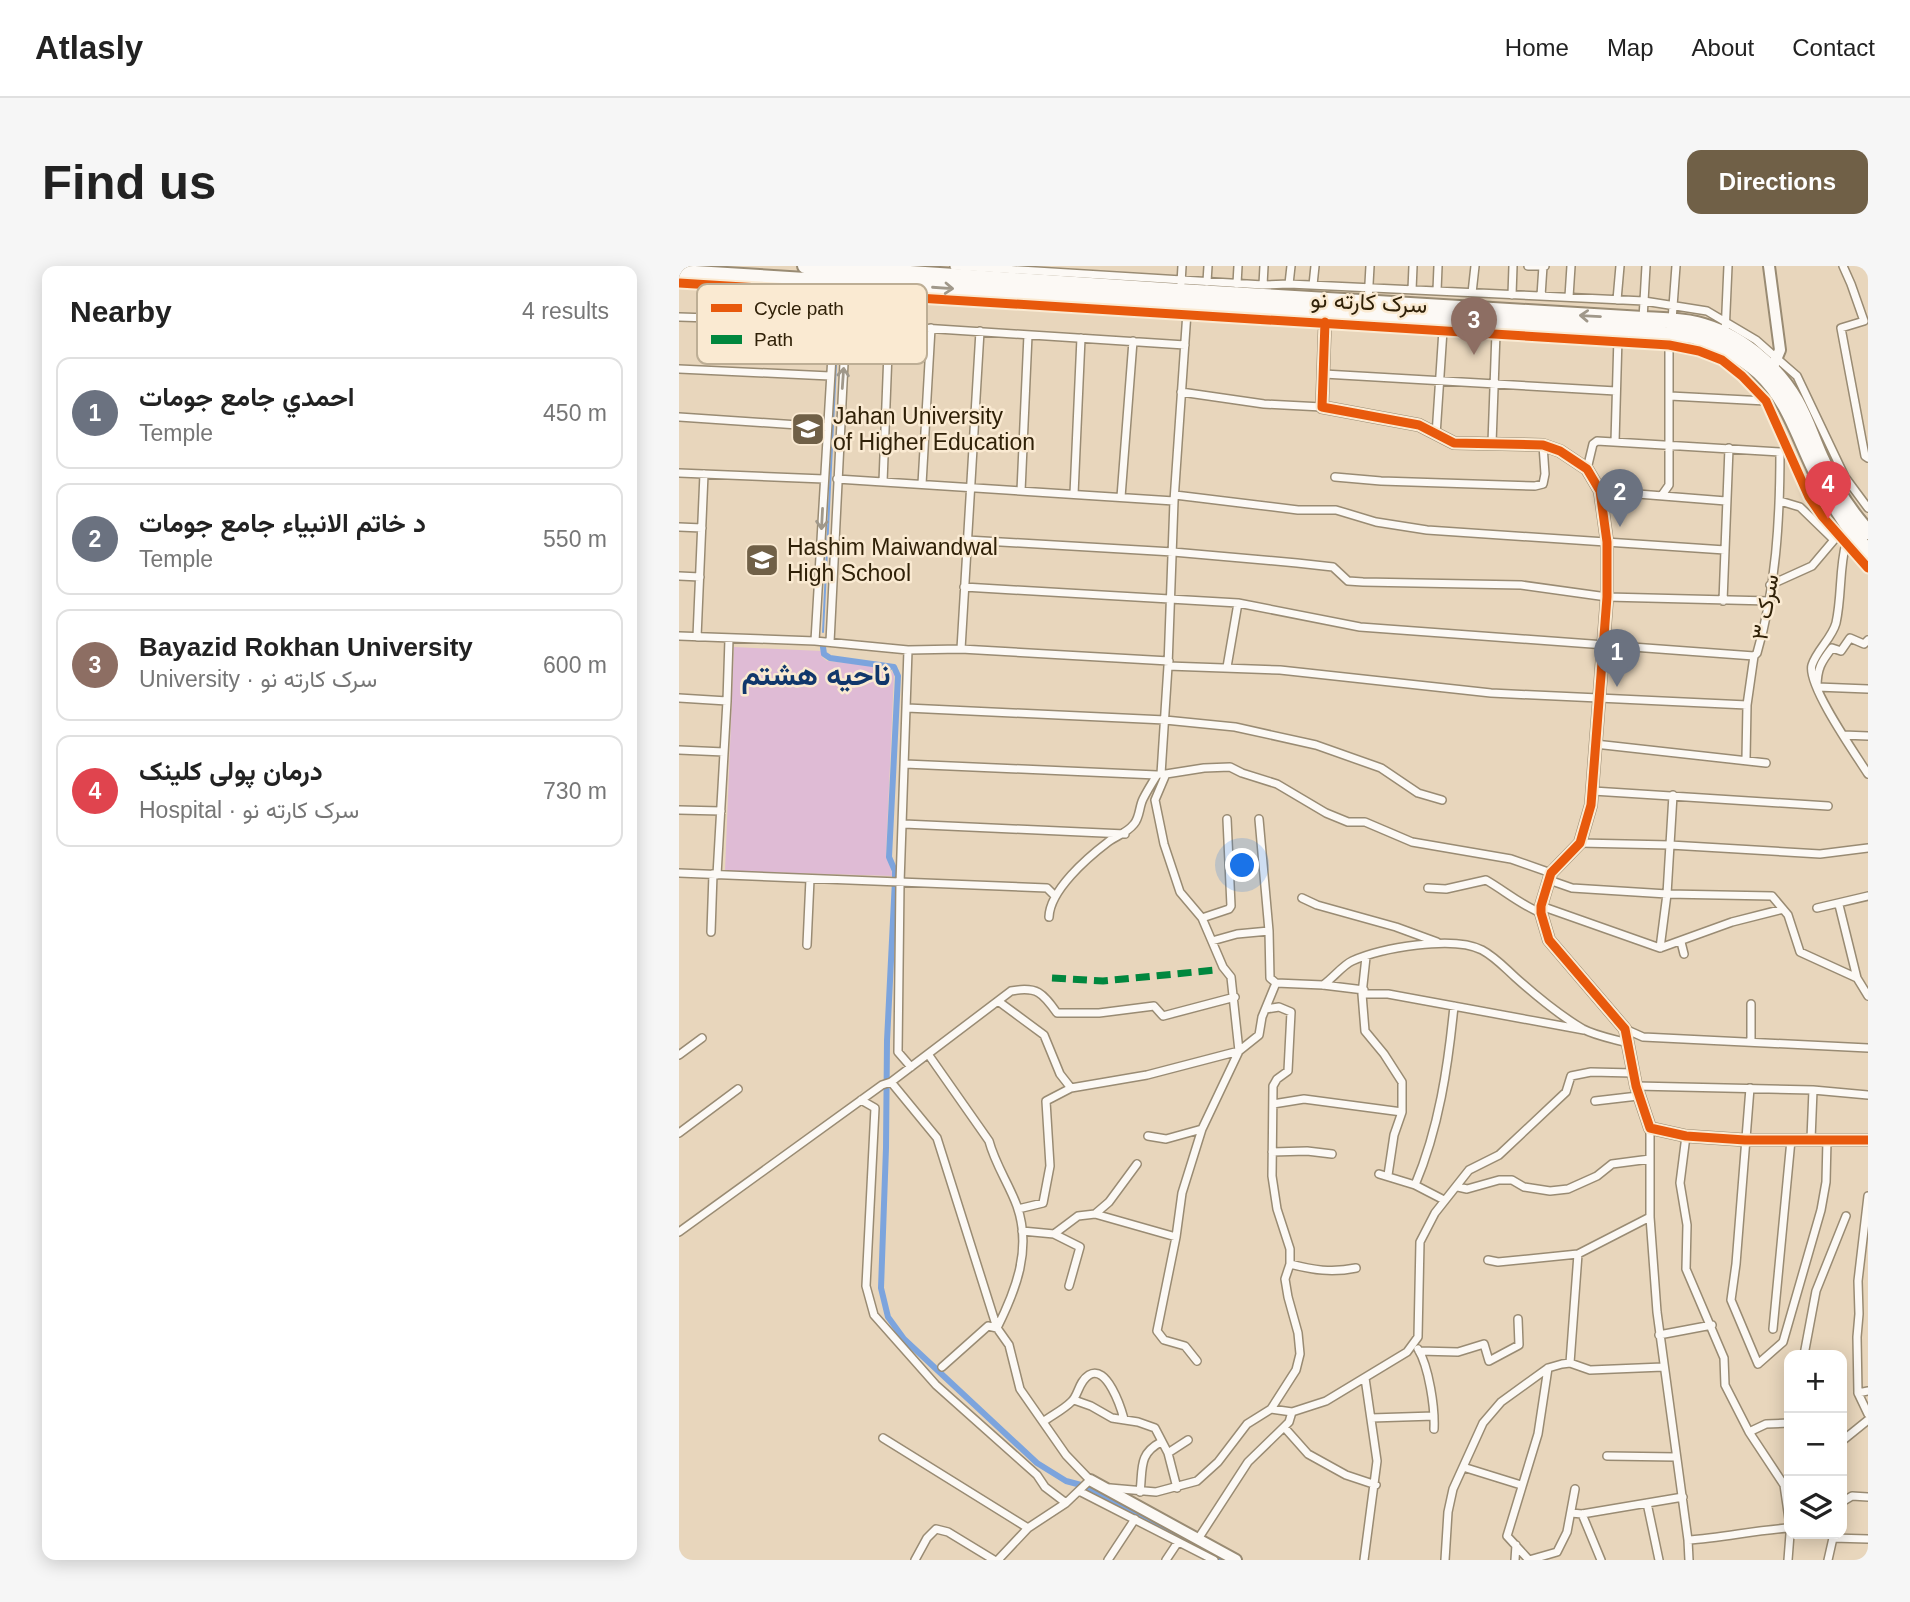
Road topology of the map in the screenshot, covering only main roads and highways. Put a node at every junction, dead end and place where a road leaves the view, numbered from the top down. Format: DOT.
graph roads {
  1 [pos="805,266"];
  2 [pos="679,272"];
  3 [pos="843,281"];
  4 [pos="903,284"];
  5 [pos="927,285"];
  6 [pos="1183,298"];
  7 [pos="1619,330"];
  8 [pos="1670,333"];
  9 [pos="1868,532"];
  10 [pos="1868,551"];
  1 -- 3 [label="highway, سرک کارته نو"];
  2 -- 3 [label="highway, سرک کارته نو"];
  3 -- 4 [label="highway, سرک کارته نو"];
  5 -- 6 [label="highway, سرک کارته نو"];
  6 -- 7 [label="highway, سرک کارته نو"];
  7 -- 6 [label="highway, سرک کارته نو, one-way"];
  7 -- 8 [label="highway, سرک کارته نو"];
  7 -- 8 [label="highway, سرک کارته نو"];
  8 -- 9 [label="highway, سرک کارته نو"];
  8 -- 10 [label="highway, سرک کارته نو"];
}
